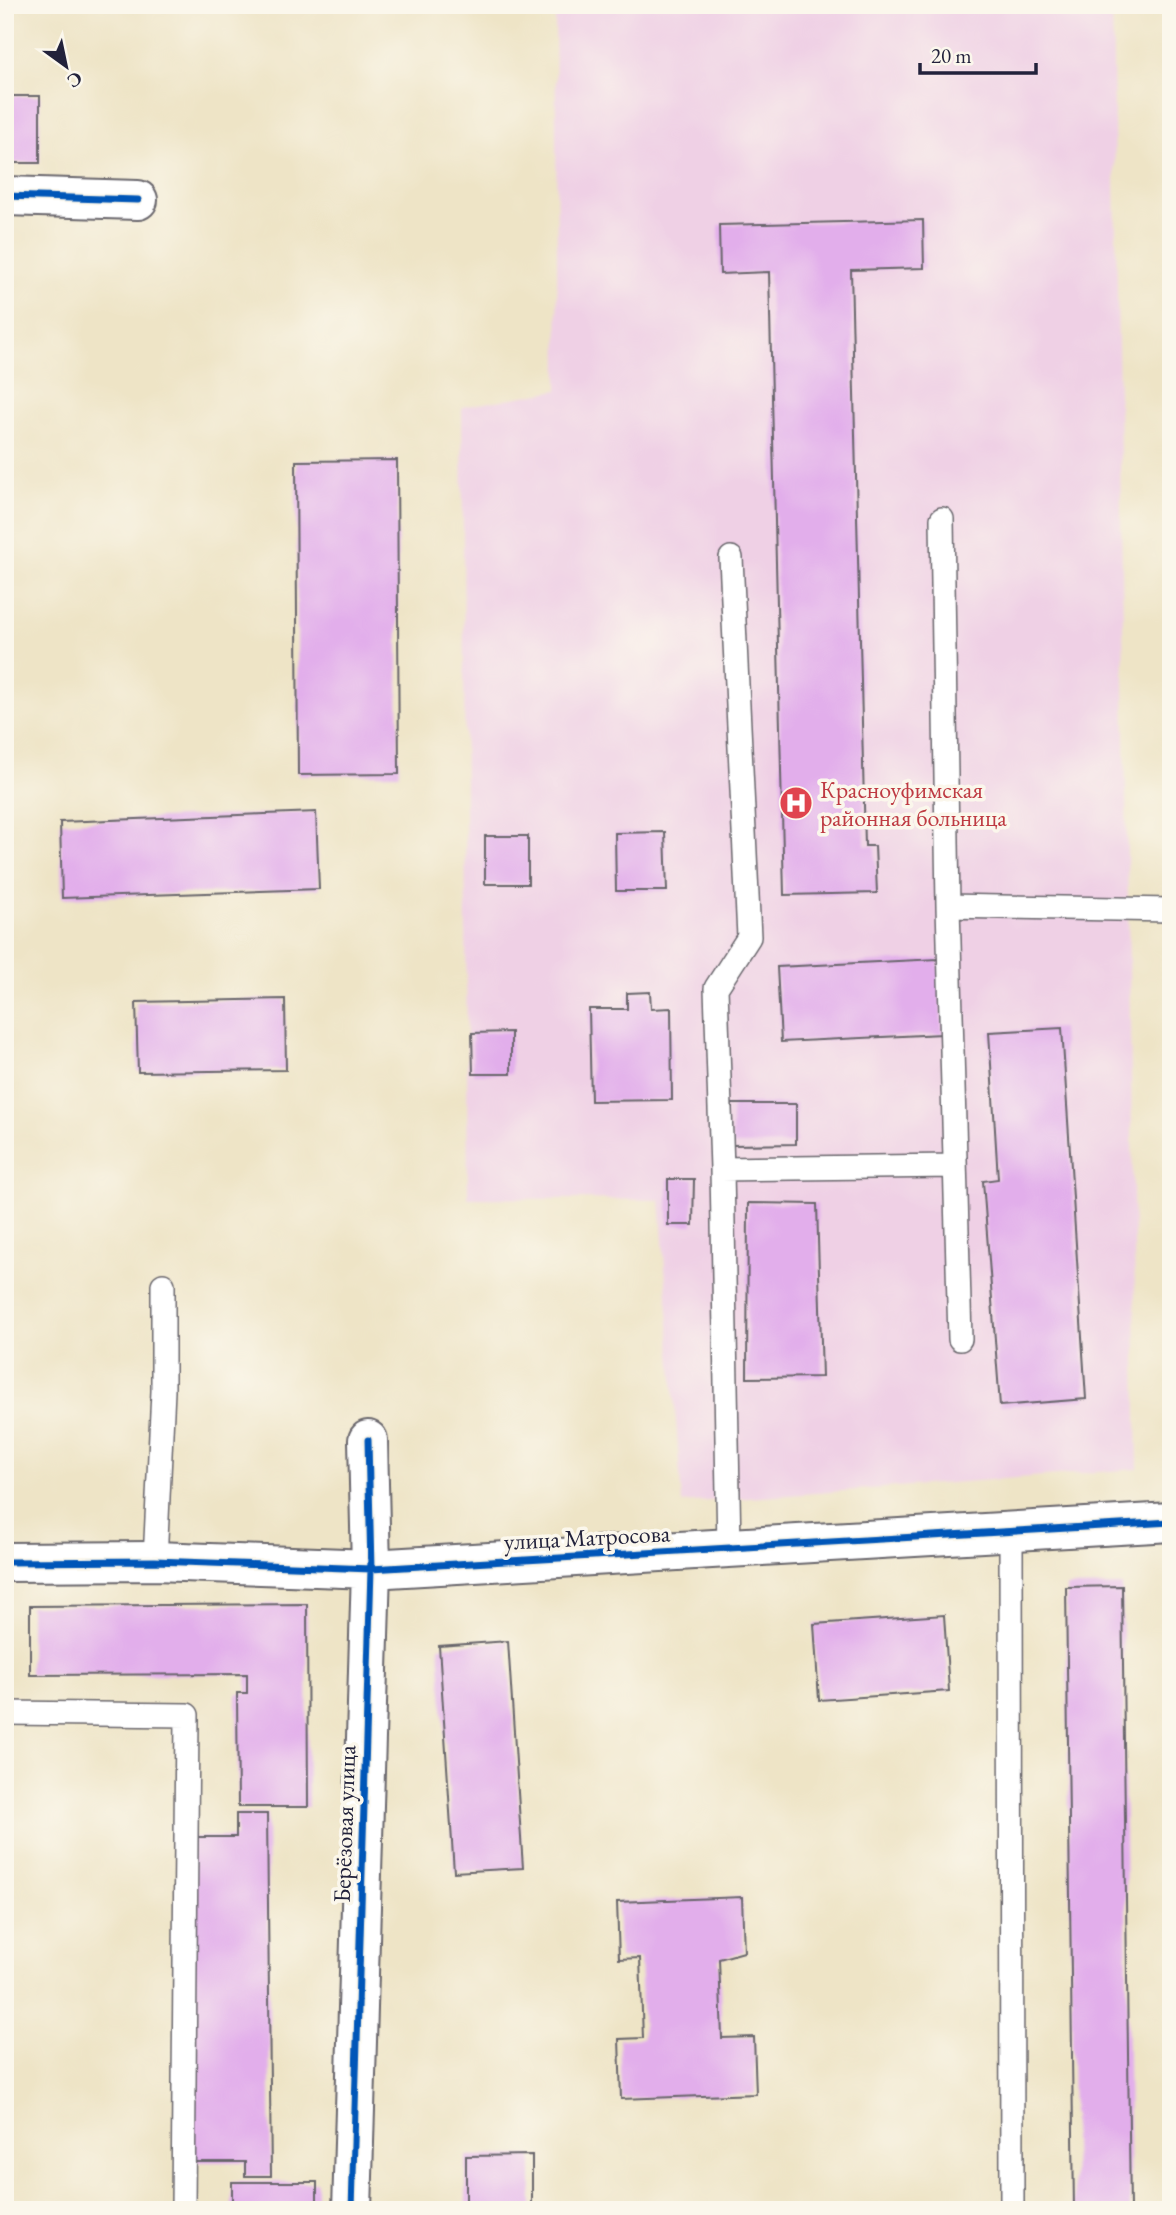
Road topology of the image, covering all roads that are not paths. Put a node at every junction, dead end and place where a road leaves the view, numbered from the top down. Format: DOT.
graph roads {
  1 [pos="5,196"];
  2 [pos="138,200"];
  3 [pos="942,519"];
  4 [pos="731,558"];
  5 [pos="948,906"];
  6 [pos="1171,910"];
  7 [pos="955,1166"];
  8 [pos="722,1169"];
  9 [pos="163,1285"];
  10 [pos="960,1339"];
  11 [pos="368,1440"];
  12 [pos="1171,1522"];
  13 [pos="1011,1531"];
  14 [pos="729,1548"];
  15 [pos="155,1560"];
  16 [pos="5,1562"];
  17 [pos="371,1569"];
  18 [pos="5,1713"];
  19 [pos="183,2210"];
  20 [pos="352,2210"];
  21 [pos="1012,2210"];
  1 -- 2 [label="street"];
  3 -- 5 [label="lane"];
  4 -- 8 [label="lane"];
  5 -- 6 [label="lane"];
  5 -- 7 [label="lane"];
  7 -- 8 [label="lane"];
  7 -- 10 [label="lane"];
  8 -- 14 [label="lane"];
  9 -- 15 [label="lane"];
  11 -- 17 [label="street, Берёзовая улица"];
  12 -- 13 [label="street, улица Матросова"];
  13 -- 14 [label="street, улица Матросова"];
  13 -- 21 [label="lane"];
  14 -- 17 [label="street, улица Матросова"];
  15 -- 16 [label="street, улица Матросова"];
  15 -- 17 [label="street, улица Матросова"];
  17 -- 20 [label="street, Берёзовая улица"];
  18 -- 19 [label="lane"];
}
